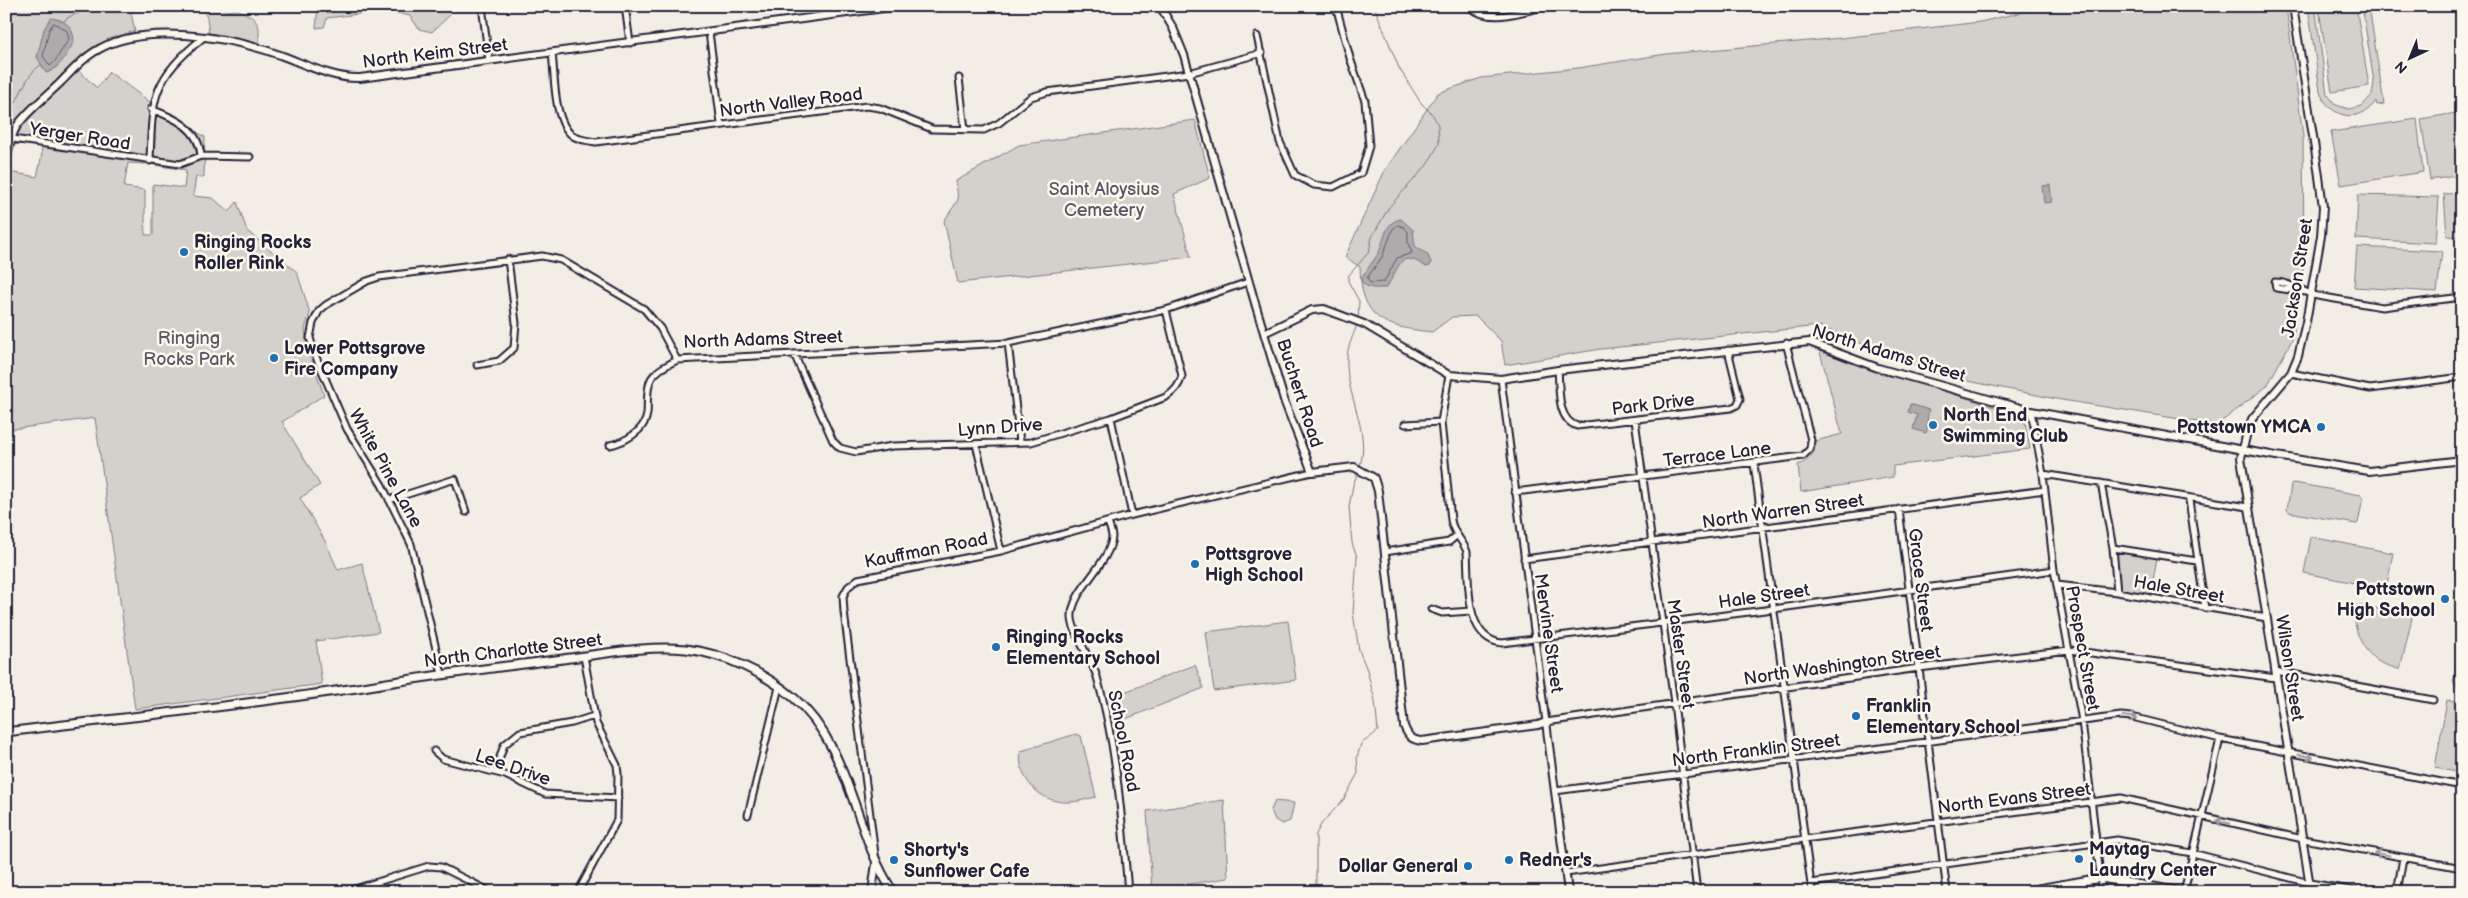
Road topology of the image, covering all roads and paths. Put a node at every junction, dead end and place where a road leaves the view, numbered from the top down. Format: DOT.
graph roads {
  1 [pos="482,6"];
  2 [pos="625,6"];
  3 [pos="899,6"];
  4 [pos="1160,6"];
  5 [pos="1336,6"];
  6 [pos="1468,6"];
  7 [pos="1547,6"];
  8 [pos="2293,6"];
  9 [pos="709,32"];
  10 [pos="204,36"];
  11 [pos="1257,36"];
  12 [pos="630,43"];
  13 [pos="552,53"];
  14 [pos="1262,53"];
  15 [pos="489,61"];
  16 [pos="1189,73"];
  17 [pos="959,78"];
  18 [pos="151,109"];
  19 [pos="720,124"];
  20 [pos="965,130"];
  21 [pos="9,139"];
  22 [pos="202,156"];
  23 [pos="250,158"];
  24 [pos="150,161"];
  25 [pos="6,162"];
  26 [pos="508,259"];
  27 [pos="1248,282"];
  28 [pos="2308,293"];
  29 [pos="2462,297"];
  30 [pos="1166,310"];
  31 [pos="1264,333"];
  32 [pos="310,338"];
  33 [pos="1786,343"];
  34 [pos="1008,344"];
  35 [pos="1728,350"];
  36 [pos="794,354"];
  37 [pos="677,360"];
  38 [pos="477,365"];
  39 [pos="1558,370"];
  40 [pos="2291,373"];
  41 [pos="1449,375"];
  42 [pos="2462,377"];
  43 [pos="1501,379"];
  44 [pos="2031,411"];
  45 [pos="1111,418"];
  46 [pos="1634,420"];
  47 [pos="1441,422"];
  48 [pos="1405,424"];
  49 [pos="1020,442"];
  50 [pos="976,444"];
  51 [pos="610,445"];
  52 [pos="2243,449"];
  53 [pos="2462,460"];
  54 [pos="1754,464"];
  55 [pos="1312,472"];
  56 [pos="2043,474"];
  57 [pos="1642,478"];
  58 [pos="2101,483"];
  59 [pos="2045,490"];
  60 [pos="1515,492"];
  61 [pos="389,500"];
  62 [pos="2189,500"];
  63 [pos="2248,508"];
  64 [pos="1899,510"];
  65 [pos="466,512"];
  66 [pos="1132,515"];
  67 [pos="1108,522"];
  68 [pos="1763,527"];
  69 [pos="1456,536"];
  70 [pos="1652,544"];
  71 [pos="2112,548"];
  72 [pos="1001,551"];
  73 [pos="1385,552"];
  74 [pos="1524,559"];
  75 [pos="2197,561"];
  76 [pos="2054,570"];
  77 [pos="2057,585"];
  78 [pos="1908,590"];
  79 [pos="2117,592"];
  80 [pos="2205,608"];
  81 [pos="1431,609"];
  82 [pos="1773,609"];
  83 [pos="1472,611"];
  84 [pos="2267,618"];
  85 [pos="1663,623"];
  86 [pos="1535,639"];
  87 [pos="2069,650"];
  88 [pos="584,656"];
  89 [pos="1920,668"];
  90 [pos="442,674"];
  91 [pos="2275,675"];
  92 [pos="779,687"];
  93 [pos="1784,688"];
  94 [pos="2432,700"];
  95 [pos="1674,703"];
  96 [pos="594,716"];
  97 [pos="2082,721"];
  98 [pos="1546,722"];
  99 [pos="6,732"];
  100 [pos="2220,739"];
  101 [pos="1413,740"];
  102 [pos="1929,742"];
  103 [pos="434,751"];
  104 [pos="2289,753"];
  105 [pos="1792,759"];
  106 [pos="495,772"];
  107 [pos="1683,773"];
  108 [pos="2462,786"];
  109 [pos="1555,791"];
  110 [pos="618,798"];
  111 [pos="2091,801"];
  112 [pos="748,814"];
  113 [pos="2201,817"];
  114 [pos="1939,821"];
  115 [pos="1804,839"];
  116 [pos="2303,839"];
  117 [pos="2097,844"];
  118 [pos="2192,853"];
  119 [pos="1693,856"];
  120 [pos="2403,858"];
  121 [pos="876,863"];
  122 [pos="1944,863"];
  123 [pos="2462,868"];
  124 [pos="1566,873"];
  125 [pos="2101,878"];
  126 [pos="2310,882"];
  127 [pos="1811,883"];
  128 [pos="2046,890"];
  129 [pos="345,892"];
  130 [pos="491,892"];
  131 [pos="578,892"];
  132 [pos="872,892"];
  133 [pos="892,892"];
  134 [pos="1128,892"];
  135 [pos="1568,892"];
  136 [pos="1697,892"];
  137 [pos="1812,892"];
  138 [pos="1947,892"];
  139 [pos="2021,892"];
  140 [pos="2102,892"];
  141 [pos="2183,892"];
  142 [pos="2311,892"];
  143 [pos="2361,892"];
  144 [pos="2397,892"];
  1 -- 15 [label="street"];
  2 -- 12 [label="street"];
  3 -- 9 [label="street, North Keim Street"];
  4 -- 16 [label="street, Buchert Road"];
  5 -- 14 [label="street"];
  6 -- 7 [label="street"];
  8 -- 28 [label="street, Jackson Street"];
  9 -- 12 [label="street, North Keim Street"];
  9 -- 19 [label="street"];
  10 -- 15 [label="street, North Keim Street"];
  10 -- 18 [label="street"];
  10 -- 21 [label="street, North Keim Street"];
  11 -- 14 [label="street"];
  12 -- 13 [label="street, North Keim Street"];
  13 -- 15 [label="street, North Keim Street"];
  13 -- 19 [label="street, North Valley Road"];
  14 -- 16 [label="street, North Valley Road"];
  16 -- 20 [label="street, North Valley Road"];
  16 -- 27 [label="street, Buchert Road"];
  17 -- 20 [label="street"];
  18 -- 22 [label="street"];
  18 -- 24 [label="street"];
  19 -- 20 [label="street, North Valley Road"];
  21 -- 24 [label="street, Yerger Road"];
  21 -- 25 [label="street, North Keim Street"];
  22 -- 23 [label="street"];
  22 -- 24 [label="street, Yerger Road"];
  26 -- 32 [label="street, North Adams Street"];
  26 -- 37 [label="street, North Adams Street"];
  26 -- 38 [label="street"];
  27 -- 30 [label="street, North Adams Street"];
  27 -- 31 [label="street, Buchert Road"];
  28 -- 28 [label="street"];
  28 -- 29 [label="street"];
  28 -- 40 [label="street, Jackson Street"];
  30 -- 34 [label="street, North Adams Street"];
  30 -- 45 [label="street, Lynn Drive"];
  31 -- 41 [label="street, North Adams Street"];
  31 -- 55 [label="street, Buchert Road"];
  32 -- 61 [label="street, White Pine Lane"];
  33 -- 35 [label="street, North Adams Street"];
  33 -- 44 [label="street, North Adams Street"];
  33 -- 54 [label="street, Terrace Lane"];
  34 -- 36 [label="street, North Adams Street"];
  34 -- 49 [label="street"];
  35 -- 39 [label="street, North Adams Street"];
  35 -- 46 [label="street, Park Drive"];
  36 -- 37 [label="street, North Adams Street"];
  36 -- 50 [label="street, Lynn Drive"];
  37 -- 51 [label="street"];
  39 -- 43 [label="street, North Adams Street"];
  39 -- 46 [label="street, Park Drive"];
  40 -- 42 [label="street"];
  40 -- 52 [label="street, Jackson Street"];
  41 -- 43 [label="street, North Adams Street"];
  41 -- 47 [label="street"];
  43 -- 60 [label="street, Mervine Street"];
  44 -- 52 [label="street, North Adams Street"];
  44 -- 56 [label="street, Prospect Street"];
  45 -- 49 [label="street, Lynn Drive"];
  45 -- 66 [label="street"];
  46 -- 57 [label="street, Master Street"];
  47 -- 48 [label="street"];
  47 -- 69 [label="street"];
  49 -- 50 [label="street, Lynn Drive"];
  50 -- 72 [label="street"];
  52 -- 53 [label="street, North Adams Street"];
  52 -- 63 [label="street, Wilson Street"];
  54 -- 57 [label="street, Terrace Lane"];
  54 -- 68 [label="street"];
  55 -- 66 [label="street, Kauffman Road"];
  55 -- 73 [label="street, Buchert Road"];
  56 -- 58 [label="street"];
  56 -- 59 [label="street, Prospect Street"];
  57 -- 60 [label="street, Terrace Lane"];
  57 -- 70 [label="street, Master Street"];
  58 -- 62 [label="street"];
  58 -- 71 [label="street"];
  59 -- 64 [label="street, North Warren Street"];
  59 -- 76 [label="street, Prospect Street"];
  60 -- 74 [label="street, Mervine Street"];
  61 -- 65 [label="street"];
  61 -- 90 [label="street, White Pine Lane"];
  62 -- 63 [label="street"];
  62 -- 75 [label="street"];
  63 -- 84 [label="street, Wilson Street"];
  64 -- 68 [label="street, North Warren Street"];
  64 -- 78 [label="street, Grace Street"];
  66 -- 67 [label="street, Kauffman Road"];
  67 -- 72 [label="street, Kauffman Road"];
  67 -- 134 [label="street, School Road"];
  68 -- 70 [label="street, North Warren Street"];
  68 -- 82 [label="street"];
  69 -- 73 [label="street"];
  69 -- 83 [label="street"];
  70 -- 74 [label="street, North Warren Street"];
  70 -- 85 [label="street, Master Street"];
  71 -- 75 [label="street"];
  71 -- 79 [label="street"];
  72 -- 121 [label="street, Kauffman Road"];
  73 -- 101 [label="street, Buchert Road"];
  74 -- 86 [label="street, Mervine Street"];
  75 -- 80 [label="street"];
  76 -- 77 [label="street, Prospect Street"];
  76 -- 78 [label="street, Hale Street"];
  77 -- 79 [label="street, Hale Street"];
  77 -- 87 [label="street, Prospect Street"];
  78 -- 82 [label="street, Hale Street"];
  78 -- 89 [label="street, Grace Street"];
  79 -- 80 [label="street, Hale Street"];
  80 -- 84 [label="street, Hale Street"];
  81 -- 83 [label="street"];
  82 -- 85 [label="street, Hale Street"];
  82 -- 93 [label="street"];
  83 -- 86 [label="street, Hale Street"];
  84 -- 91 [label="street, Wilson Street"];
  85 -- 86 [label="street, Hale Street"];
  85 -- 95 [label="street, Master Street"];
  86 -- 98 [label="street, Mervine Street"];
  87 -- 89 [label="street, North Washington Street"];
  87 -- 91 [label="street, North Washington Street"];
  87 -- 97 [label="street, Prospect Street"];
  88 -- 90 [label="main road, North Charlotte Street"];
  88 -- 92 [label="main road, North Charlotte Street"];
  88 -- 96 [label="street"];
  89 -- 93 [label="street, North Washington Street"];
  89 -- 102 [label="street, Grace Street"];
  90 -- 99 [label="main road, North Charlotte Street"];
  91 -- 94 [label="street, North Washington Street"];
  91 -- 104 [label="street, Wilson Street"];
  92 -- 112 [label="street"];
  92 -- 121 [label="main road, North Charlotte Street"];
  93 -- 95 [label="street, North Washington Street"];
  93 -- 105 [label="street"];
  95 -- 98 [label="street, North Washington Street"];
  95 -- 107 [label="street, Master Street"];
  96 -- 106 [label="street"];
  96 -- 110 [label="street"];
  97 -- 100 [label="street, North Franklin Street, one-way"];
  97 -- 102 [label="street, North Franklin Street"];
  97 -- 111 [label="street, Prospect Street"];
  98 -- 101 [label="street, North Washington Street"];
  98 -- 109 [label="street, Mervine Street"];
  100 -- 104 [label="street, North Franklin Street"];
  100 -- 113 [label="street"];
  102 -- 105 [label="street, North Franklin Street"];
  102 -- 114 [label="street, Grace Street"];
  103 -- 106 [label="street, Lee Drive"];
  104 -- 108 [label="street, North Franklin Street, one-way"];
  104 -- 116 [label="street, Wilson Street"];
  105 -- 107 [label="street, North Franklin Street"];
  105 -- 115 [label="street"];
  106 -- 110 [label="street, Lee Drive"];
  107 -- 109 [label="street, North Franklin Street"];
  107 -- 119 [label="street, Master Street"];
  109 -- 124 [label="street, Mervine Street"];
  110 -- 131 [label="street"];
  111 -- 113 [label="street, North Evans Street"];
  111 -- 114 [label="street, North Evans Street"];
  111 -- 117 [label="street, Prospect Street"];
  116 -- 113 [label="street, North Evans Street, one-way"];
  113 -- 118 [label="street"];
  114 -- 115 [label="street, North Evans Street"];
  114 -- 122 [label="street, Grace Street"];
  115 -- 119 [label="street, North Evans Street"];
  115 -- 127 [label="street"];
  120 -- 116 [label="street, North Evans Street, one-way"];
  116 -- 126 [label="street, Wilson Street"];
  117 -- 118 [label="street"];
  117 -- 122 [label="street"];
  117 -- 125 [label="street, Prospect Street"];
  118 -- 126 [label="street"];
  118 -- 141 [label="street"];
  119 -- 124 [label="street, North Evans Street"];
  119 -- 136 [label="street, Master Street"];
  120 -- 123 [label="street, North Evans Street"];
  120 -- 144 [label="street"];
  121 -- 132 [label="street, Kauffman Road"];
  121 -- 133 [label="main road, North Charlotte Street"];
  122 -- 127 [label="street"];
  122 -- 138 [label="street, Grace Street"];
  124 -- 135 [label="street, Mervine Street"];
  125 -- 128 [label="main road"];
  125 -- 140 [label="street, Prospect Street"];
  125 -- 141 [label="main road"];
  126 -- 142 [label="street, Wilson Street"];
  126 -- 143 [label="street"];
  127 -- 137 [label="street"];
  128 -- 139 [label="main road"];
  129 -- 130 [label="street"];
}
